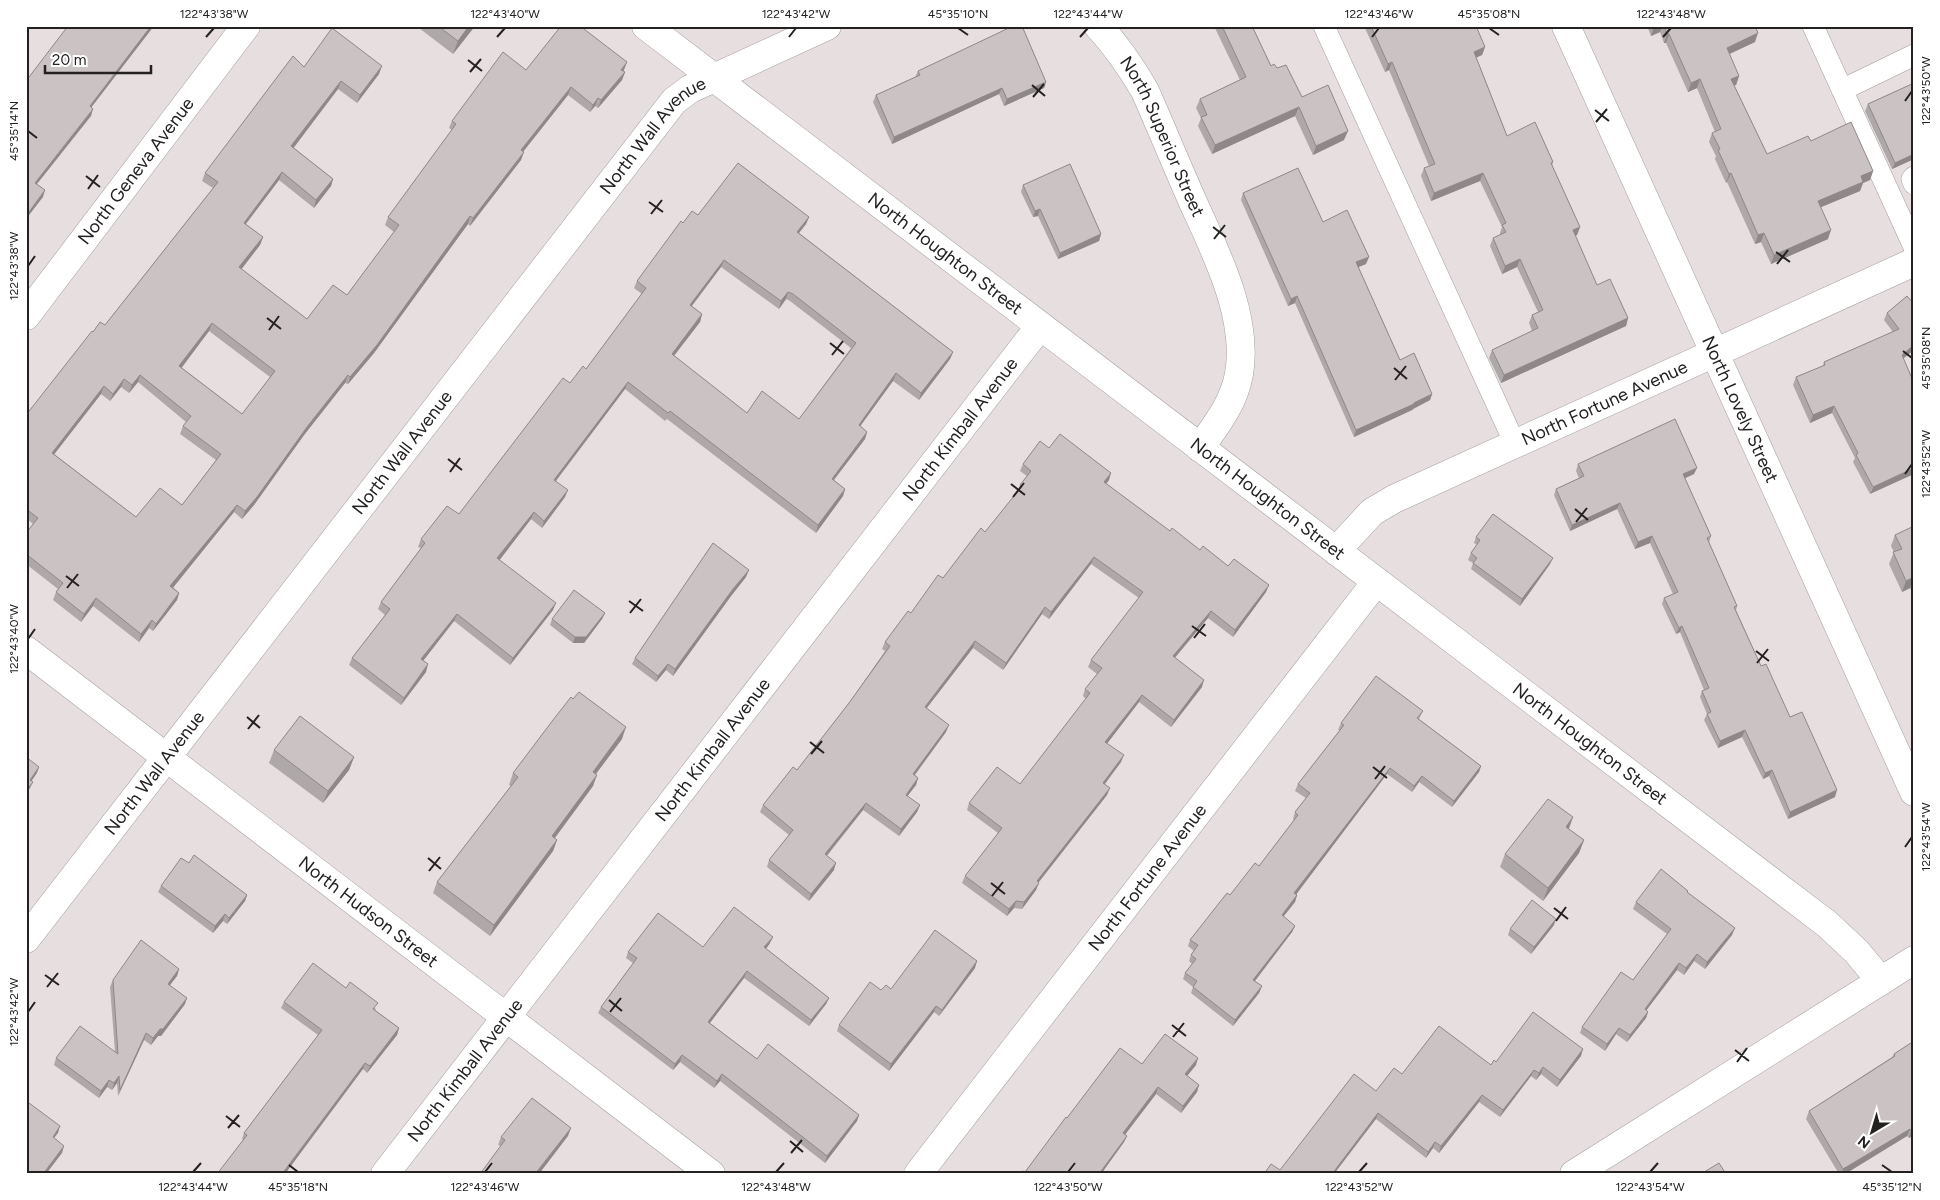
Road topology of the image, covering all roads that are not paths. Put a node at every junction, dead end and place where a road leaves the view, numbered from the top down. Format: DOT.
graph roads {
  1 [pos="246,26"];
  2 [pos="646,26"];
  3 [pos="827,26"];
  4 [pos="1098,26"];
  5 [pos="1324,26"];
  6 [pos="1566,26"];
  7 [pos="1813,26"];
  8 [pos="1914,55"];
  9 [pos="714,78"];
  10 [pos="1842,90"];
  11 [pos="1914,178"];
  12 [pos="1914,184"];
  13 [pos="1914,247"];
  14 [pos="1914,262"];
  15 [pos="26,316"];
  16 [pos="1040,326"];
  17 [pos="1713,353"];
  18 [pos="1514,444"];
  19 [pos="1200,448"];
  20 [pos="1336,551"];
  21 [pos="1376,582"];
  22 [pos="26,650"];
  23 [pos="167,757"];
  24 [pos="1914,792"];
  25 [pos="26,939"];
  26 [pos="1914,960"];
  27 [pos="1881,980"];
  28 [pos="506,1017"];
  29 [pos="386,1174"];
  30 [pos="711,1174"];
  31 [pos="918,1174"];
  32 [pos="1574,1174"];
  1 -- 15 [label="street, North Geneva Avenue"];
  2 -- 9 [label="street, North Houghton Street"];
  3 -- 9 [label="street, North Wall Avenue"];
  4 -- 19 [label="street, North Superior Street"];
  5 -- 18 [label="lane"];
  6 -- 17 [label="street, North Lovely Street"];
  7 -- 10 [label="lane"];
  8 -- 10 [label="lane"];
  9 -- 16 [label="street, North Houghton Street"];
  9 -- 23 [label="street, North Wall Avenue"];
  10 -- 13 [label="lane"];
  11 -- 12 [label="lane"];
  14 -- 17 [label="street, North Fortune Avenue"];
  16 -- 19 [label="street, North Houghton Street"];
  16 -- 28 [label="street, North Kimball Avenue"];
  17 -- 18 [label="street, North Fortune Avenue"];
  17 -- 24 [label="street, North Lovely Street"];
  18 -- 20 [label="street, North Fortune Avenue"];
  19 -- 20 [label="street, North Houghton Street"];
  20 -- 21 [label="street, North Houghton Street"];
  21 -- 27 [label="street, North Houghton Street"];
  21 -- 31 [label="street, North Fortune Avenue"];
  22 -- 23 [label="street, North Hudson Street"];
  23 -- 25 [label="street, North Wall Avenue"];
  23 -- 28 [label="street, North Hudson Street"];
  26 -- 27 [label="street"];
  27 -- 32 [label="street"];
  28 -- 29 [label="street, North Kimball Avenue"];
  28 -- 30 [label="street, North Hudson Street"];
}
